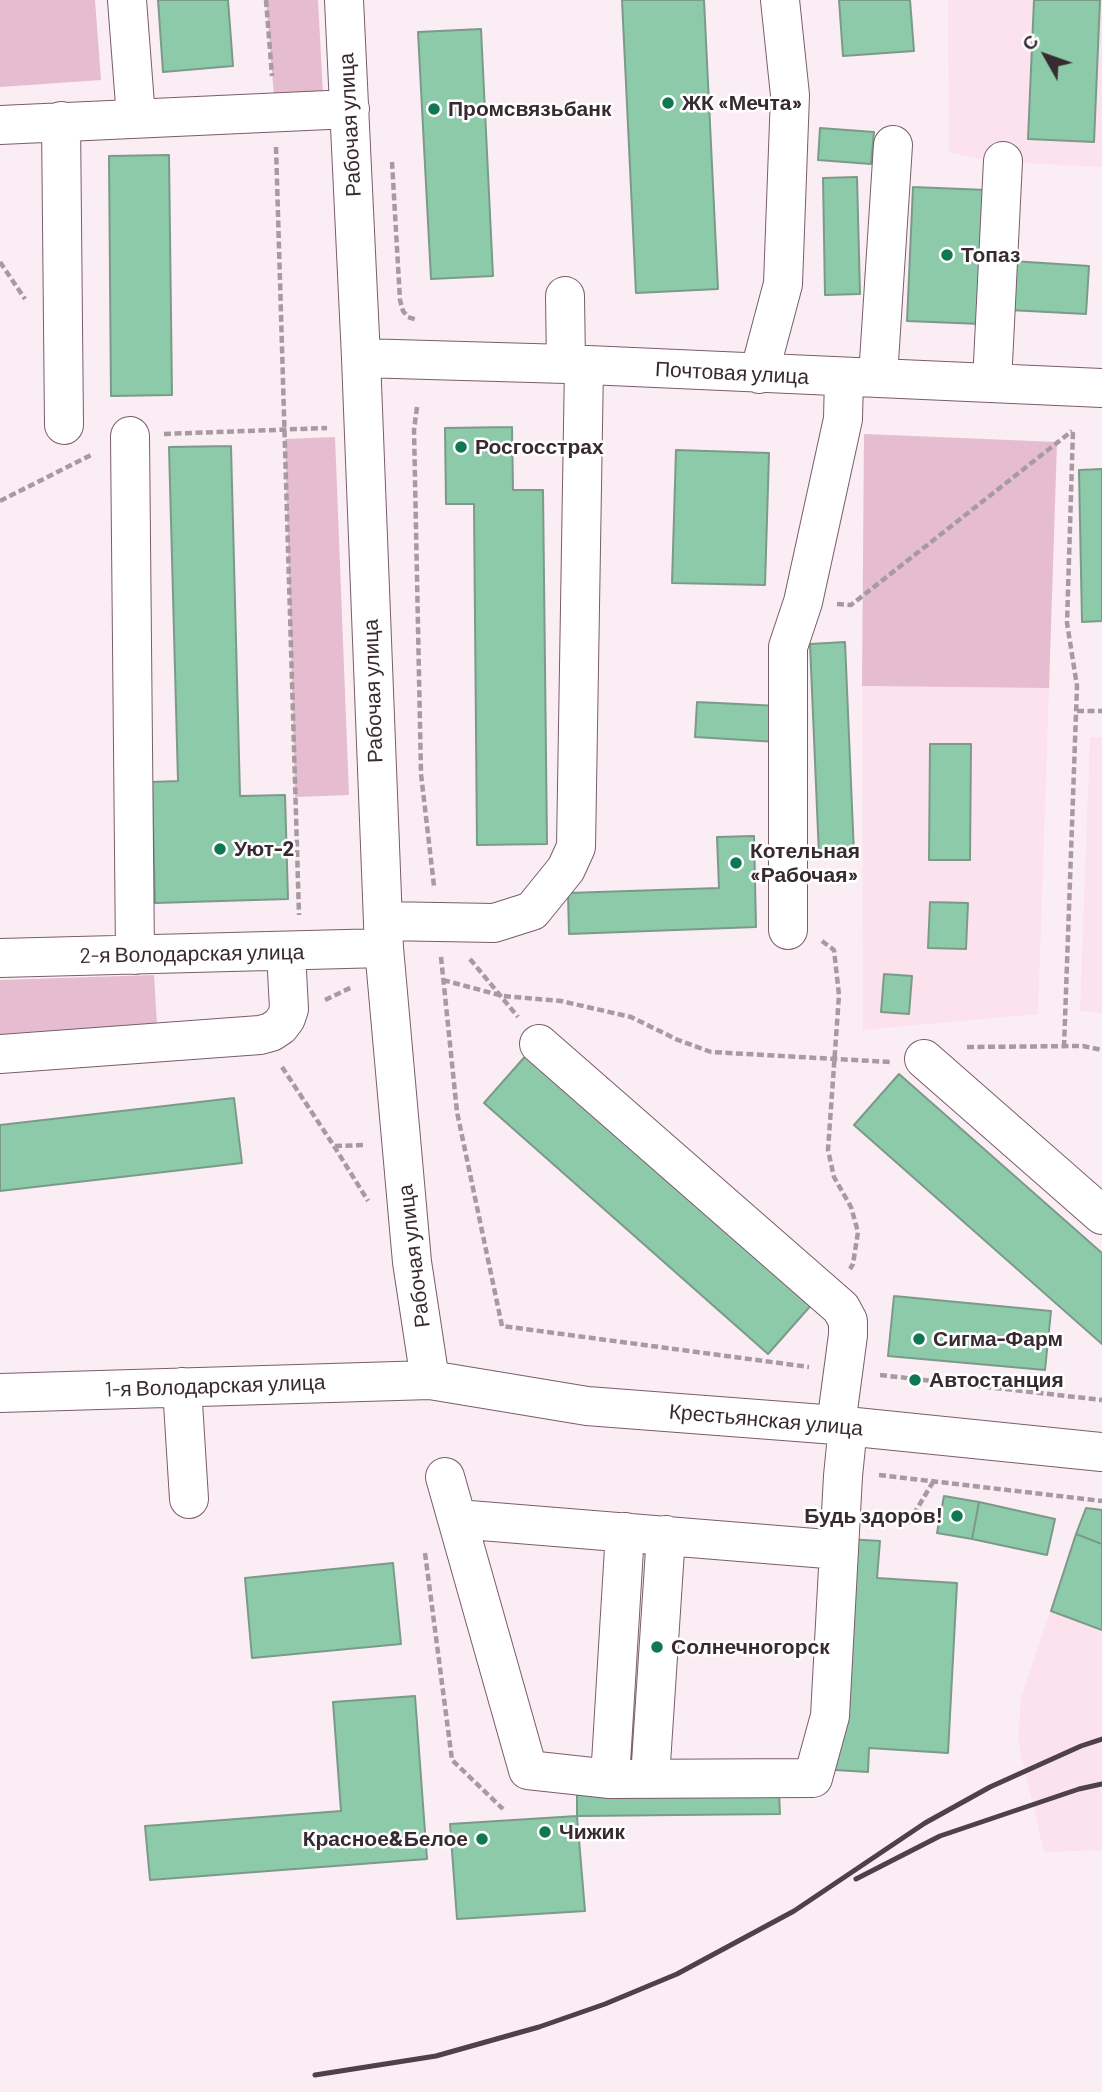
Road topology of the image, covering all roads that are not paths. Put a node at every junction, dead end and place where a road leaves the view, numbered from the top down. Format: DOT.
graph roads {
  1 [pos="127,0"];
  2 [pos="344,0"];
  3 [pos="780,0"];
  4 [pos="806,0"];
  5 [pos="790,95"];
  6 [pos="350,109"];
  7 [pos="136,118"];
  8 [pos="61,121"];
  9 [pos="0,124"];
  10 [pos="893,145"];
  11 [pos="1003,161"];
  12 [pos="565,296"];
  13 [pos="361,358"];
  14 [pos="575,365"];
  15 [pos="759,374"];
  16 [pos="861,377"];
  17 [pos="992,383"];
  18 [pos="1102,388"];
  19 [pos="64,425"];
  20 [pos="130,436"];
  21 [pos="788,930"];
  22 [pos="384,934"];
  23 [pos="293,951"];
  24 [pos="135,955"];
  25 [pos="0,958"];
  26 [pos="538,1044"];
  27 [pos="0,1054"];
  28 [pos="924,1059"];
  29 [pos="1102,1215"];
  30 [pos="430,1380"];
  31 [pos="183,1387"];
  32 [pos="0,1392"];
  33 [pos="842,1426"];
  34 [pos="1102,1452"];
  35 [pos="445,1477"];
  36 [pos="189,1499"];
  37 [pos="457,1519"];
  38 [pos="625,1532"];
  39 [pos="840,1532"];
  40 [pos="666,1535"];
  41 [pos="610,1779"];
  42 [pos="650,1779"];
  1 -- 7 [label="street"];
  2 -- 6 [label="street, Рабочая улица"];
  3 -- 5 [label="street"];
  4 -- 5 [label="street"];
  5 -- 15 [label="street"];
  6 -- 7 [label="street"];
  6 -- 13 [label="street, Рабочая улица"];
  7 -- 8 [label="street"];
  8 -- 9 [label="street"];
  8 -- 19 [label="street"];
  10 -- 16 [label="street"];
  11 -- 17 [label="street"];
  12 -- 14 [label="street, 2-я Володарская улица"];
  13 -- 14 [label="street, Почтовая улица"];
  13 -- 22 [label="street, Рабочая улица"];
  14 -- 15 [label="street, Почтовая улица"];
  14 -- 22 [label="street, 2-я Володарская улица"];
  15 -- 16 [label="street, Почтовая улица"];
  16 -- 17 [label="street, Почтовая улица"];
  16 -- 21 [label="street"];
  17 -- 18 [label="street, Почтовая улица"];
  20 -- 24 [label="street"];
  22 -- 23 [label="street, 2-я Володарская улица"];
  22 -- 30 [label="street, Рабочая улица"];
  23 -- 24 [label="street, 2-я Володарская улица"];
  23 -- 27 [label="street"];
  24 -- 25 [label="street, 2-я Володарская улица"];
  26 -- 33 [label="street"];
  28 -- 29 [label="street"];
  30 -- 31 [label="street, 1-я Володарская улица"];
  30 -- 33 [label="street, Крестьянская улица"];
  31 -- 32 [label="street, 1-я Володарская улица"];
  31 -- 36 [label="street"];
  33 -- 34 [label="street, Крестьянская улица"];
  33 -- 39 [label="street"];
  35 -- 37 [label="street"];
  37 -- 38 [label="street"];
  37 -- 41 [label="street"];
  38 -- 40 [label="street"];
  38 -- 41 [label="street"];
  39 -- 40 [label="street"];
  39 -- 42 [label="street"];
  40 -- 42 [label="street"];
  41 -- 42 [label="street"];
}
